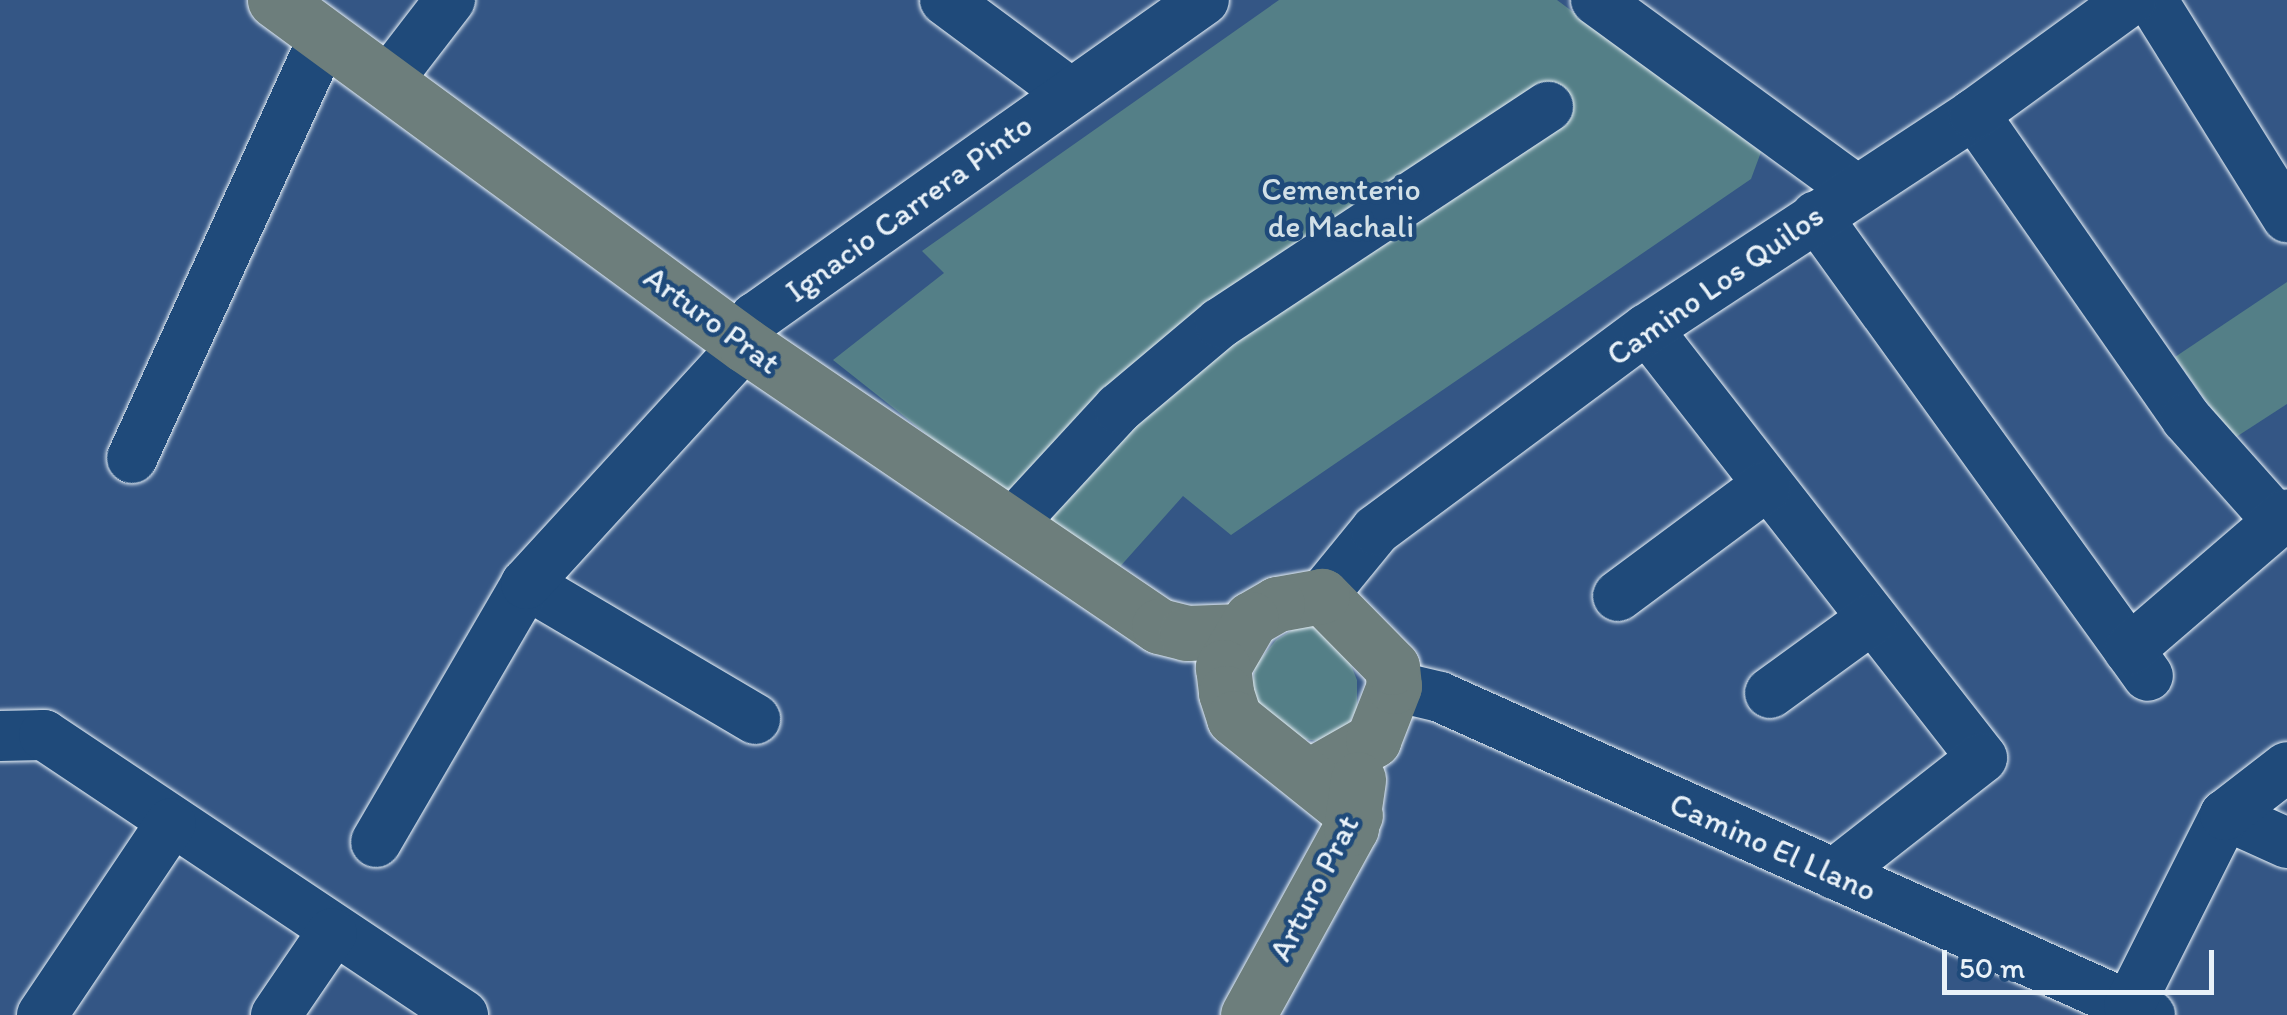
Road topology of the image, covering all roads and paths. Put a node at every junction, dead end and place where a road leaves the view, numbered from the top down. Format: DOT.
graph roads {
  1 [pos="276,0"];
  2 [pos="450,0"];
  3 [pos="946,0"];
  4 [pos="1204,0"];
  5 [pos="1596,0"];
  6 [pos="2131,0"];
  7 [pos="2152,0"];
  8 [pos="2074,15"];
  9 [pos="324,36"];
  10 [pos="386,83"];
  11 [pos="1070,93"];
  12 [pos="1548,107"];
  13 [pos="1974,114"];
  14 [pos="1836,202"];
  15 [pos="2287,217"];
  16 [pos="1647,329"];
  17 [pos="745,345"];
  18 [pos="132,458"];
  19 [pos="1766,486"];
  20 [pos="2282,517"];
  21 [pos="1010,526"];
  22 [pos="526,584"];
  23 [pos="1322,596"];
  24 [pos="1618,596"];
  25 [pos="1872,619"];
  26 [pos="1159,626"];
  27 [pos="1241,631"];
  28 [pos="1394,686"];
  29 [pos="1226,693"];
  30 [pos="1770,693"];
  31 [pos="756,719"];
  32 [pos="5,735"];
  33 [pos="1332,765"];
  34 [pos="2287,767"];
  35 [pos="2226,815"];
  36 [pos="171,823"];
  37 [pos="376,842"];
  38 [pos="2287,843"];
  39 [pos="1834,874"];
  40 [pos="332,933"];
  41 [pos="2140,1010"];
  42 [pos="42,1015"];
  43 [pos="276,1015"];
  44 [pos="463,1015"];
  45 [pos="1248,1015"];
  1 -- 9 [label="main road, Arturo Prat"];
  2 -- 10 [label="street"];
  3 -- 11 [label="street"];
  4 -- 11 [label="street, Ignacio Carrera Pinto"];
  5 -- 14 [label="street"];
  6 -- 8 [label="street, Camino Los Quilos"];
  7 -- 15 [label="street"];
  8 -- 13 [label="street, Camino Los Quilos"];
  9 -- 10 [label="main road, Arturo Prat"];
  9 -- 18 [label="street"];
  10 -- 17 [label="main road, Arturo Prat"];
  11 -- 17 [label="street, Ignacio Carrera Pinto"];
  12 -- 21 [label="street"];
  13 -- 14 [label="street, Camino Los Quilos"];
  13 -- 20 [label="street"];
  14 -- 16 [label="street, Camino Los Quilos"];
  14 -- 20 [label="street"];
  16 -- 19 [label="street"];
  16 -- 23 [label="street, Camino Los Quilos"];
  17 -- 21 [label="main road, Arturo Prat"];
  17 -- 22 [label="street, Ignacio Carrera Pinto"];
  19 -- 24 [label="street"];
  19 -- 25 [label="street"];
  21 -- 26 [label="main road, Arturo Prat"];
  22 -- 31 [label="street"];
  22 -- 37 [label="street, Ignacio Carrera Pinto"];
  23 -- 27 [label="main road"];
  23 -- 28 [label="main road"];
  25 -- 30 [label="street"];
  25 -- 39 [label="street"];
  26 -- 27 [label="main road, Arturo Prat"];
  26 -- 29 [label="main road, Arturo Prat"];
  27 -- 29 [label="main road"];
  28 -- 33 [label="main road"];
  28 -- 39 [label="street, Camino El Llano"];
  29 -- 33 [label="main road, Arturo Prat"];
  32 -- 36 [label="street"];
  33 -- 45 [label="main road, Arturo Prat"];
  34 -- 35 [label="street"];
  35 -- 38 [label="street"];
  35 -- 41 [label="street"];
  36 -- 40 [label="street"];
  36 -- 42 [label="street"];
  39 -- 41 [label="street, Camino El Llano"];
  40 -- 43 [label="street"];
  40 -- 44 [label="street"];
}
